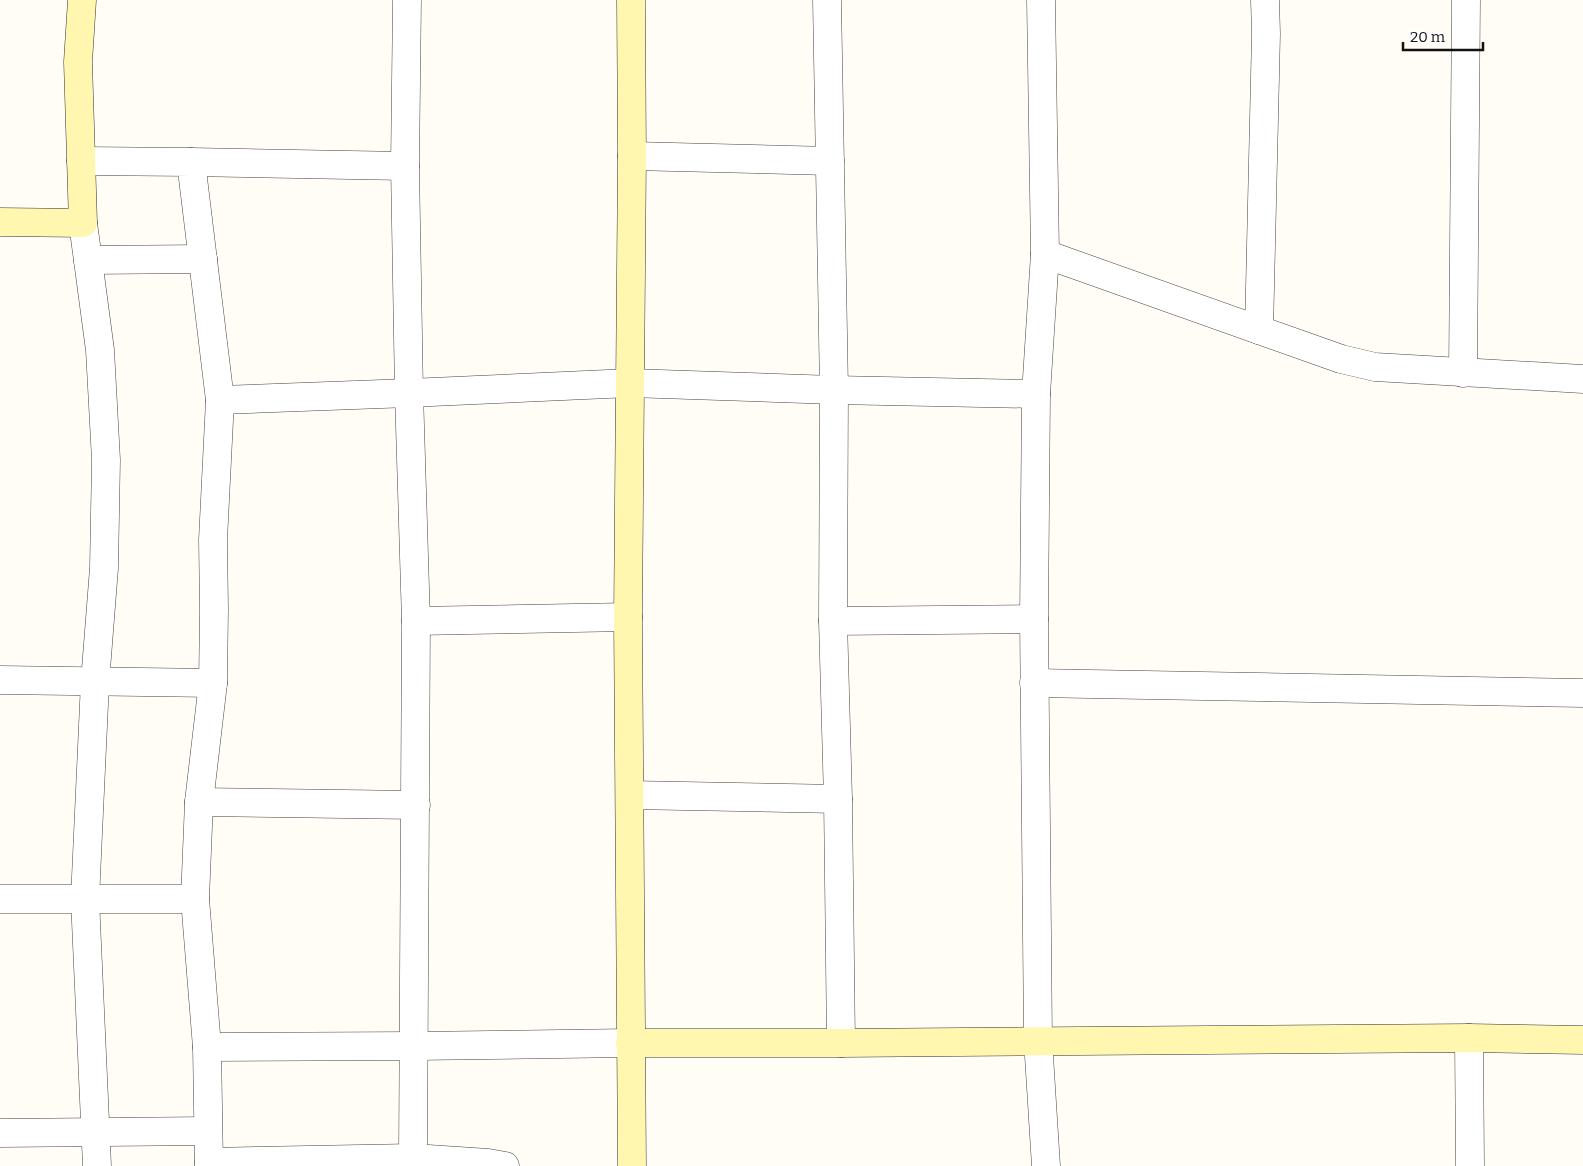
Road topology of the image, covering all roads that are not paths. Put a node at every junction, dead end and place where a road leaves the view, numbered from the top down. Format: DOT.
graph roads {
  1 [pos="82,0"];
  2 [pos="407,0"];
  3 [pos="631,0"];
  4 [pos="827,0"];
  5 [pos="1041,0"];
  6 [pos="1265,0"];
  7 [pos="1466,0"];
  8 [pos="632,156"];
  9 [pos="81,161"];
  10 [pos="830,161"];
  11 [pos="191,162"];
  12 [pos="405,166"];
  13 [pos="0,222"];
  14 [pos="83,223"];
  15 [pos="1045,254"];
  16 [pos="88,260"];
  17 [pos="203,260"];
  18 [pos="1259,330"];
  19 [pos="1463,373"];
  20 [pos="1583,379"];
  21 [pos="630,383"];
  22 [pos="834,390"];
  23 [pos="409,393"];
  24 [pos="1036,394"];
  25 [pos="220,400"];
  26 [pos="628,617"];
  27 [pos="1034,619"];
  28 [pos="416,621"];
  29 [pos="833,621"];
  30 [pos="0,680"];
  31 [pos="95,682"];
  32 [pos="213,683"];
  33 [pos="1034,683"];
  34 [pos="1583,693"];
  35 [pos="630,795"];
  36 [pos="838,799"];
  37 [pos="199,802"];
  38 [pos="416,805"];
  39 [pos="0,899"];
  40 [pos="85,899"];
  41 [pos="195,899"];
  42 [pos="1469,1038"];
  43 [pos="1038,1040"];
  44 [pos="1583,1040"];
  45 [pos="630,1042"];
  46 [pos="841,1044"];
  47 [pos="415,1046"];
  48 [pos="207,1047"];
  49 [pos="96,1131"];
  50 [pos="208,1131"];
  51 [pos="0,1133"];
  52 [pos="414,1158"];
  53 [pos="209,1164"];
  54 [pos="97,1166"];
  55 [pos="505,1166"];
  56 [pos="632,1166"];
  57 [pos="1046,1166"];
  58 [pos="1470,1166"];
  1 -- 9 [label="main road"];
  2 -- 12 [label="street"];
  3 -- 8 [label="main road"];
  4 -- 10 [label="street"];
  5 -- 15 [label="street"];
  6 -- 18 [label="street"];
  7 -- 19 [label="street"];
  8 -- 10 [label="street"];
  8 -- 21 [label="main road"];
  9 -- 11 [label="street"];
  9 -- 14 [label="main road"];
  10 -- 22 [label="street"];
  11 -- 12 [label="street"];
  11 -- 17 [label="street"];
  12 -- 23 [label="street"];
  13 -- 14 [label="main road"];
  14 -- 16 [label="street"];
  15 -- 18 [label="street"];
  15 -- 24 [label="street"];
  16 -- 17 [label="street"];
  16 -- 31 [label="street"];
  17 -- 25 [label="street"];
  18 -- 19 [label="street"];
  19 -- 20 [label="street"];
  21 -- 22 [label="street"];
  21 -- 23 [label="street"];
  21 -- 26 [label="main road"];
  22 -- 24 [label="street"];
  22 -- 29 [label="street"];
  23 -- 25 [label="street"];
  23 -- 28 [label="street"];
  24 -- 27 [label="street"];
  25 -- 32 [label="street"];
  26 -- 28 [label="street"];
  26 -- 35 [label="main road"];
  27 -- 29 [label="street"];
  27 -- 33 [label="street"];
  28 -- 38 [label="street"];
  29 -- 36 [label="street"];
  30 -- 31 [label="street"];
  31 -- 32 [label="street"];
  31 -- 40 [label="street"];
  32 -- 37 [label="street"];
  33 -- 34 [label="street"];
  33 -- 43 [label="street"];
  35 -- 36 [label="street"];
  35 -- 45 [label="main road"];
  36 -- 46 [label="street"];
  37 -- 38 [label="street"];
  37 -- 41 [label="street"];
  38 -- 47 [label="street"];
  39 -- 40 [label="street"];
  40 -- 41 [label="street"];
  40 -- 49 [label="street"];
  41 -- 48 [label="street"];
  42 -- 43 [label="main road"];
  42 -- 44 [label="main road"];
  42 -- 58 [label="street"];
  43 -- 46 [label="main road"];
  43 -- 57 [label="street"];
  45 -- 46 [label="main road"];
  45 -- 47 [label="street"];
  45 -- 56 [label="main road"];
  47 -- 48 [label="street"];
  47 -- 52 [label="street"];
  48 -- 50 [label="street"];
  49 -- 50 [label="street"];
  49 -- 51 [label="street"];
  49 -- 54 [label="street"];
  50 -- 53 [label="street"];
  52 -- 53 [label="street"];
  52 -- 55 [label="street"];
}
